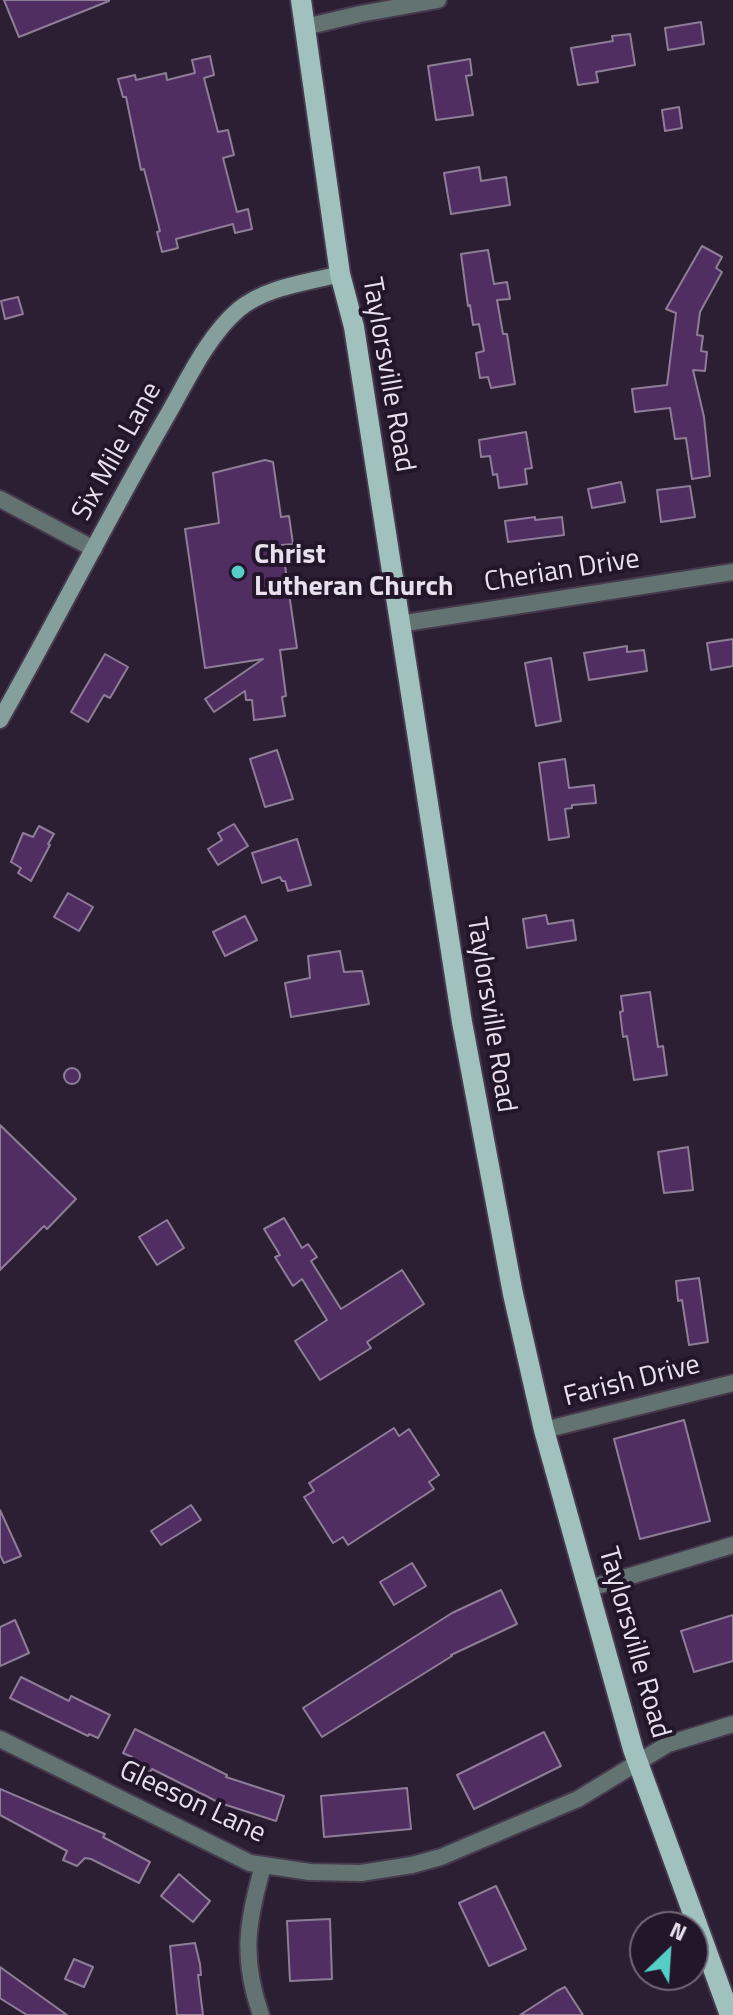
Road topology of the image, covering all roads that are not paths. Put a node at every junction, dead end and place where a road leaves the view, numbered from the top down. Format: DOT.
graph roads {
  1 [pos="301,0"];
  2 [pos="438,0"];
  3 [pos="305,27"];
  4 [pos="340,274"];
  5 [pos="0,499"];
  6 [pos="94,549"];
  7 [pos="733,572"];
  8 [pos="399,624"];
  9 [pos="0,720"];
  10 [pos="733,1383"];
  11 [pos="544,1430"];
  12 [pos="733,1545"];
  13 [pos="587,1589"];
  14 [pos="733,1724"];
  15 [pos="0,1739"];
  16 [pos="637,1763"];
  17 [pos="263,1866"];
  18 [pos="728,1992"];
  19 [pos="261,2015"];
  20 [pos="730,2015"];
  1 -- 3 [label="main road, Taylorsville Road"];
  2 -- 3 [label="street"];
  3 -- 4 [label="main road, Taylorsville Road"];
  4 -- 6 [label="street, Six Mile Lane"];
  4 -- 8 [label="main road, Taylorsville Road"];
  5 -- 6 [label="street"];
  6 -- 9 [label="street, Six Mile Lane"];
  7 -- 8 [label="street, Cherian Drive"];
  8 -- 11 [label="main road, Taylorsville Road"];
  10 -- 11 [label="street, Farish Drive"];
  11 -- 13 [label="main road, Taylorsville Road"];
  12 -- 13 [label="street"];
  13 -- 16 [label="main road, Taylorsville Road"];
  14 -- 16 [label="street, Gleeson Lane"];
  15 -- 17 [label="street, Gleeson Lane"];
  16 -- 17 [label="street, Gleeson Lane"];
  16 -- 18 [label="main road, Taylorsville Road"];
  17 -- 19 [label="street"];
  18 -- 20 [label="main road, Taylorsville Road"];
}
